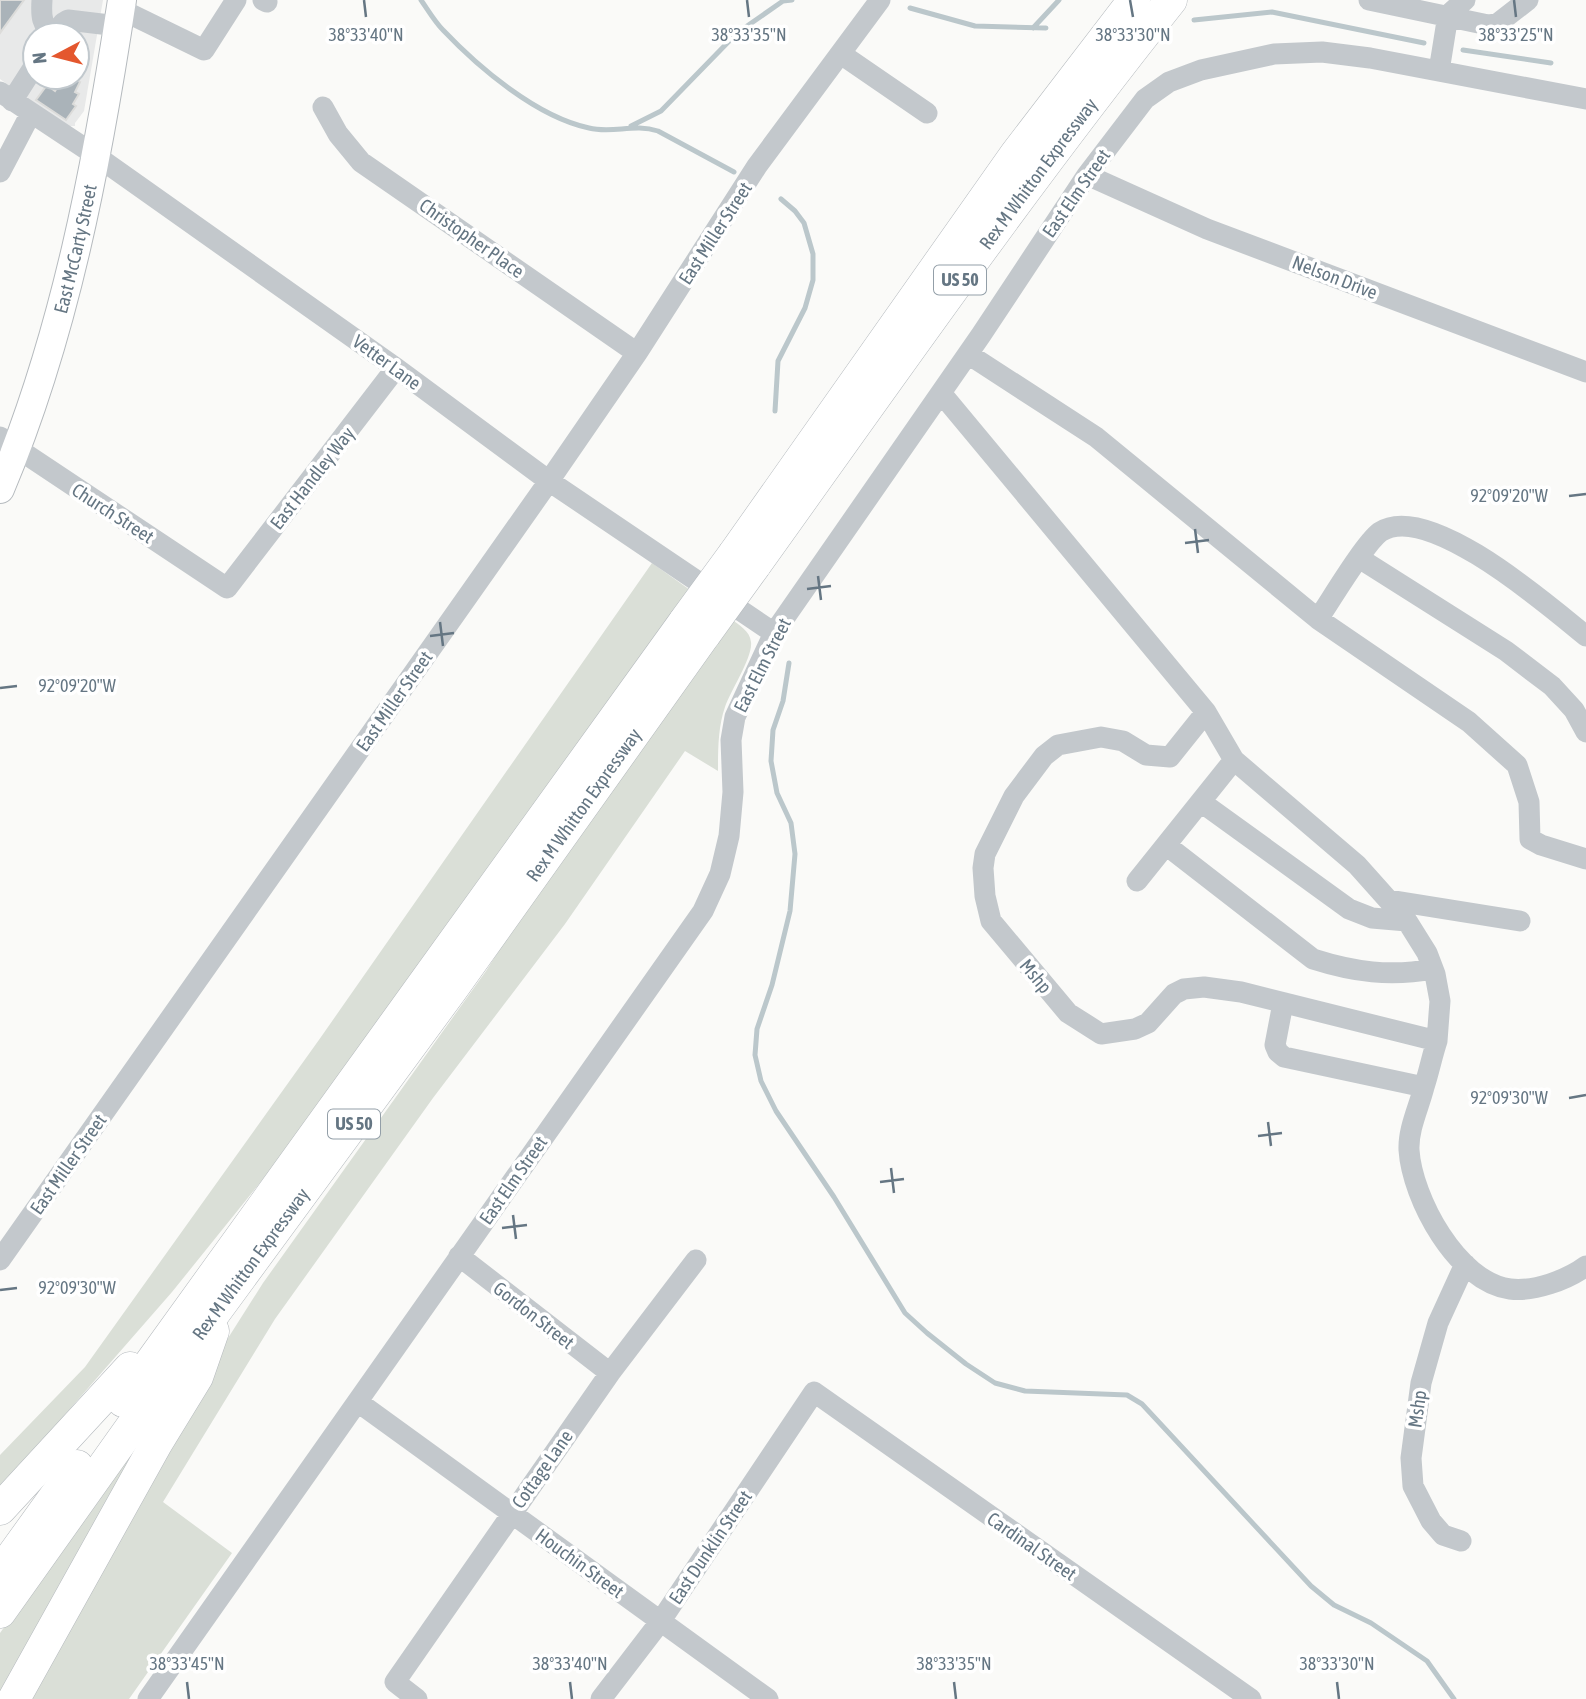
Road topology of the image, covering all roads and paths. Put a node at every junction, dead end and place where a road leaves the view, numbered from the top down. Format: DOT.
graph roads {
  1 [pos="42,0"];
  2 [pos="236,0"];
  3 [pos="880,0"];
  4 [pos="1134,0"];
  5 [pos="1171,0"];
  6 [pos="1368,0"];
  7 [pos="1465,0"];
  8 [pos="1528,0"];
  9 [pos="1398,3"];
  10 [pos="120,11"];
  11 [pos="1448,15"];
  12 [pos="43,21"];
  13 [pos="66,21"];
  14 [pos="841,54"];
  15 [pos="1439,71"];
  16 [pos="21,80"];
  17 [pos="6,96"];
  18 [pos="1586,98"];
  19 [pos="323,107"];
  20 [pos="31,113"];
  21 [pos="928,113"];
  22 [pos="95,155"];
  23 [pos="0,172"];
  24 [pos="1087,175"];
  25 [pos="637,353"];
  26 [pos="968,354"];
  27 [pos="396,368"];
  28 [pos="1586,372"];
  29 [pos="941,393"];
  30 [pos="8,443"];
  31 [pos="549,481"];
  32 [pos="0,489"];
  33 [pos="1359,558"];
  34 [pos="744,560"];
  35 [pos="227,588"];
  36 [pos="1318,619"];
  37 [pos="774,634"];
  38 [pos="1586,636"];
  39 [pos="1206,712"];
  40 [pos="1586,732"];
  41 [pos="1234,760"];
  42 [pos="1200,802"];
  43 [pos="1166,845"];
  44 [pos="1586,859"];
  45 [pos="1137,881"];
  46 [pos="1389,900"];
  47 [pos="1407,921"];
  48 [pos="1520,921"];
  49 [pos="1433,969"];
  50 [pos="1283,1003"];
  51 [pos="1437,1041"];
  52 [pos="1424,1087"];
  53 [pos="459,1256"];
  54 [pos="0,1260"];
  55 [pos="696,1260"];
  56 [pos="1465,1264"];
  57 [pos="1586,1266"];
  58 [pos="215,1294"];
  59 [pos="610,1373"];
  60 [pos="814,1392"];
  61 [pos="358,1402"];
  62 [pos="0,1509"];
  63 [pos="512,1513"];
  64 [pos="1461,1541"];
  65 [pos="0,1573"];
  66 [pos="0,1612"];
  67 [pos="660,1622"];
  68 [pos="14,1699"];
  69 [pos="148,1699"];
  70 [pos="417,1699"];
  71 [pos="601,1699"];
  72 [pos="768,1699"];
  73 [pos="1251,1699"];
  1 -- 12 [label="street"];
  2 -- 10 [label="street"];
  3 -- 14 [label="street, East Miller Street"];
  4 -- 34 [label="highway, Rex M Whitton Expressway / US 50"];
  5 -- 34 [label="highway, Rex M Whitton Expressway / US 50"];
  6 -- 9 [label="street"];
  7 -- 11 [label="street"];
  8 -- 11 [label="street"];
  9 -- 11 [label="street"];
  10 -- 13 [label="street"];
  10 -- 22 [label="main road, East McCarty Street"];
  11 -- 15 [label="street"];
  14 -- 21 [label="street"];
  14 -- 25 [label="street, East Miller Street"];
  15 -- 18 [label="street, East Elm Street"];
  15 -- 24 [label="street, East Elm Street"];
  16 -- 17 [label="street"];
  17 -- 20 [label="street, Vetter Lane"];
  19 -- 25 [label="street, Christopher Place"];
  20 -- 22 [label="street, Vetter Lane"];
  20 -- 23 [label="street"];
  22 -- 27 [label="street, Vetter Lane"];
  22 -- 30 [label="main road, East McCarty Street"];
  24 -- 26 [label="street, East Elm Street"];
  24 -- 28 [label="street, Nelson Drive"];
  25 -- 31 [label="street, East Miller Street"];
  26 -- 29 [label="street, East Elm Street"];
  26 -- 36 [label="street"];
  27 -- 31 [label="street, Vetter Lane"];
  27 -- 35 [label="street, East Handley Way"];
  29 -- 37 [label="street, East Elm Street"];
  29 -- 39 [label="street"];
  30 -- 32 [label="main road, East McCarty Street"];
  30 -- 35 [label="street, Church Street"];
  31 -- 37 [label="street, Vetter Lane"];
  31 -- 54 [label="street, East Miller Street"];
  33 -- 36 [label="street"];
  33 -- 38 [label="street"];
  33 -- 40 [label="street"];
  34 -- 58 [label="highway, Rex M Whitton Expressway / US 50, bridge"];
  36 -- 44 [label="street"];
  37 -- 53 [label="street, East Elm Street"];
  39 -- 41 [label="street"];
  39 -- 50 [label="street, Mshp"];
  41 -- 42 [label="street"];
  41 -- 46 [label="street"];
  42 -- 43 [label="street"];
  42 -- 47 [label="street"];
  43 -- 45 [label="street"];
  43 -- 49 [label="street"];
  46 -- 47 [label="street"];
  46 -- 48 [label="street"];
  47 -- 49 [label="street"];
  49 -- 51 [label="street"];
  50 -- 51 [label="street, Mshp"];
  50 -- 52 [label="street"];
  51 -- 52 [label="street"];
  52 -- 56 [label="street"];
  53 -- 59 [label="street, Gordon Street"];
  53 -- 61 [label="street, East Elm Street"];
  55 -- 59 [label="street, Cottage Lane"];
  56 -- 57 [label="street"];
  56 -- 64 [label="street, Mshp"];
  58 -- 62 [label="highway"];
  58 -- 65 [label="highway, Rex M Whitton Expressway / US 50"];
  58 -- 66 [label="highway, Rex M Whitton Expressway / US 50"];
  58 -- 68 [label="highway"];
  59 -- 63 [label="street, Cottage Lane"];
  60 -- 67 [label="street, East Dunklin Street"];
  60 -- 73 [label="street, Cardinal Street"];
  61 -- 63 [label="street, Houchin Street"];
  61 -- 69 [label="street, East Elm Street"];
  63 -- 67 [label="street, Houchin Street"];
  63 -- 70 [label="street, Cottage Lane"];
  67 -- 71 [label="street, East Dunklin Street"];
  67 -- 72 [label="street, Houchin Street"];
}
